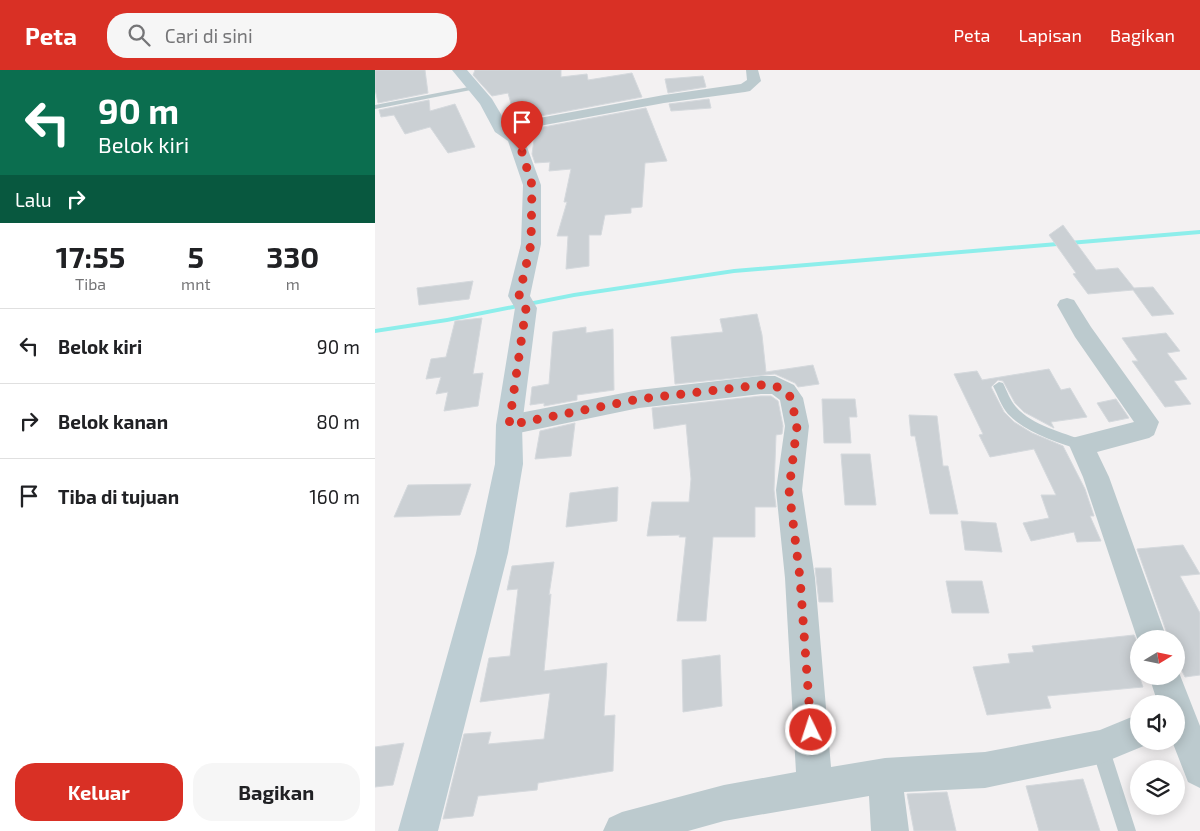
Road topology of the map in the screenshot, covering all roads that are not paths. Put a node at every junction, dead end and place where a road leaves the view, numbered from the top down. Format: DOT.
graph roads {
  1 [pos="459,70"];
  2 [pos="752,70"];
  3 [pos="474,88"];
  4 [pos="375,107"];
  5 [pos="501,128"];
  6 [pos="1067,305"];
  7 [pos="999,386"];
  8 [pos="509,425"];
  9 [pos="1081,446"];
  10 [pos="1149,630"];
  11 [pos="1185,724"];
  12 [pos="1130,735"];
  13 [pos="1100,747"];
  14 [pos="1200,770"];
  15 [pos="885,776"];
  16 [pos="815,787"];
  17 [pos="418,831"];
  18 [pos="622,831"];
  19 [pos="891,831"];
  20 [pos="1127,831"];
  1 -- 3 [label="street"];
  2 -- 5 [label="street"];
  3 -- 4 [label="lane"];
  3 -- 5 [label="street"];
  5 -- 8 [label="street"];
  6 -- 9 [label="street"];
  7 -- 9 [label="lane"];
  8 -- 16 [label="street"];
  8 -- 17 [label="street"];
  9 -- 10 [label="street"];
  11 -- 14 [label="street"];
  12 -- 13 [label="street"];
  13 -- 15 [label="street"];
  13 -- 20 [label="lane"];
  15 -- 16 [label="street"];
  15 -- 19 [label="street"];
  16 -- 18 [label="street"];
}
